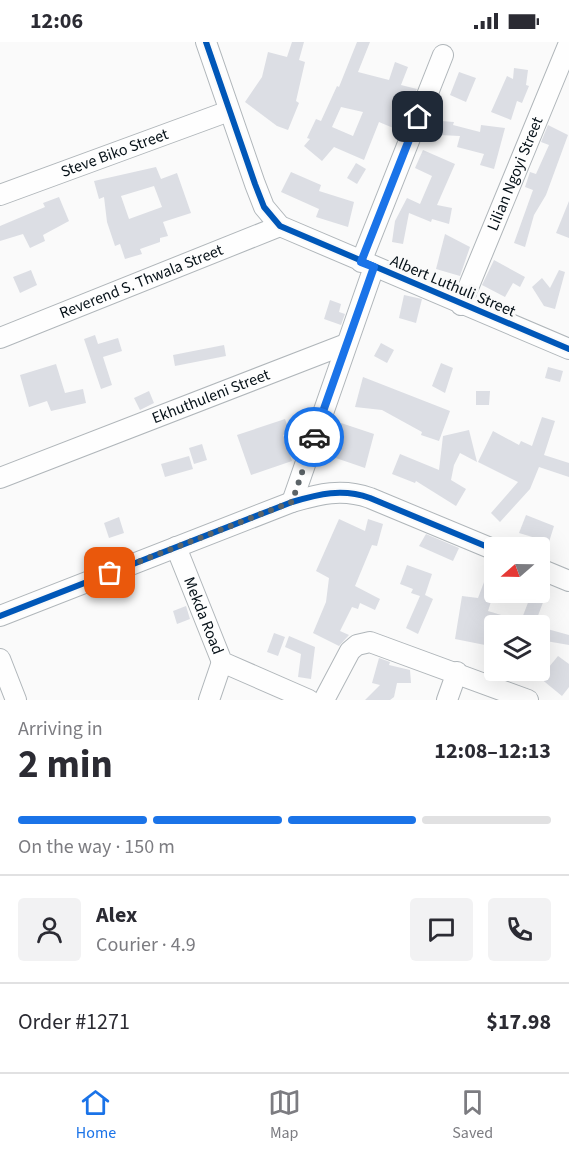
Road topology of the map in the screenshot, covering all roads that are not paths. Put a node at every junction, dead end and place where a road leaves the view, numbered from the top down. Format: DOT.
graph roads {
  1 [pos="206,42"];
  2 [pos="569,43"];
  3 [pos="442,55"];
  4 [pos="229,111"];
  5 [pos="0,195"];
  6 [pos="280,226"];
  7 [pos="368,265"];
  8 [pos="461,305"];
  9 [pos="0,338"];
  10 [pos="346,344"];
  11 [pos="569,349"];
  12 [pos="0,478"];
  13 [pos="292,502"];
  14 [pos="484,546"];
  15 [pos="176,547"];
  16 [pos="550,572"];
  17 [pos="569,581"];
  18 [pos="0,616"];
  19 [pos="0,659"];
  20 [pos="222,662"];
  21 [pos="457,672"];
  22 [pos="16,700"];
  23 [pos="209,700"];
  24 [pos="309,700"];
  25 [pos="324,700"];
  26 [pos="447,700"];
  27 [pos="528,700"];
  1 -- 4 [label="street, Albert Luthuli Street"];
  2 -- 8 [label="street, Lilian Ngoyi Street"];
  3 -- 7 [label="street"];
  4 -- 5 [label="street, Steve Biko Street"];
  4 -- 6 [label="street, Albert Luthuli Street"];
  6 -- 7 [label="street, Albert Luthuli Street"];
  6 -- 9 [label="street, Reverend S. Thwala Street"];
  7 -- 8 [label="street, Albert Luthuli Street"];
  7 -- 10 [label="street"];
  8 -- 11 [label="street, Albert Luthuli Street"];
  10 -- 12 [label="street, Ekhuthuleni Street"];
  10 -- 13 [label="street"];
  13 -- 14 [label="street"];
  13 -- 15 [label="street"];
  15 -- 18 [label="street"];
  15 -- 20 [label="street, Mekda Road"];
  16 -- 17 [label="street"];
  19 -- 22 [label="street"];
  20 -- 23 [label="street"];
  20 -- 24 [label="street, Mekda Road"];
  21 -- 25 [label="street"];
  21 -- 26 [label="street"];
  21 -- 27 [label="street"];
}
